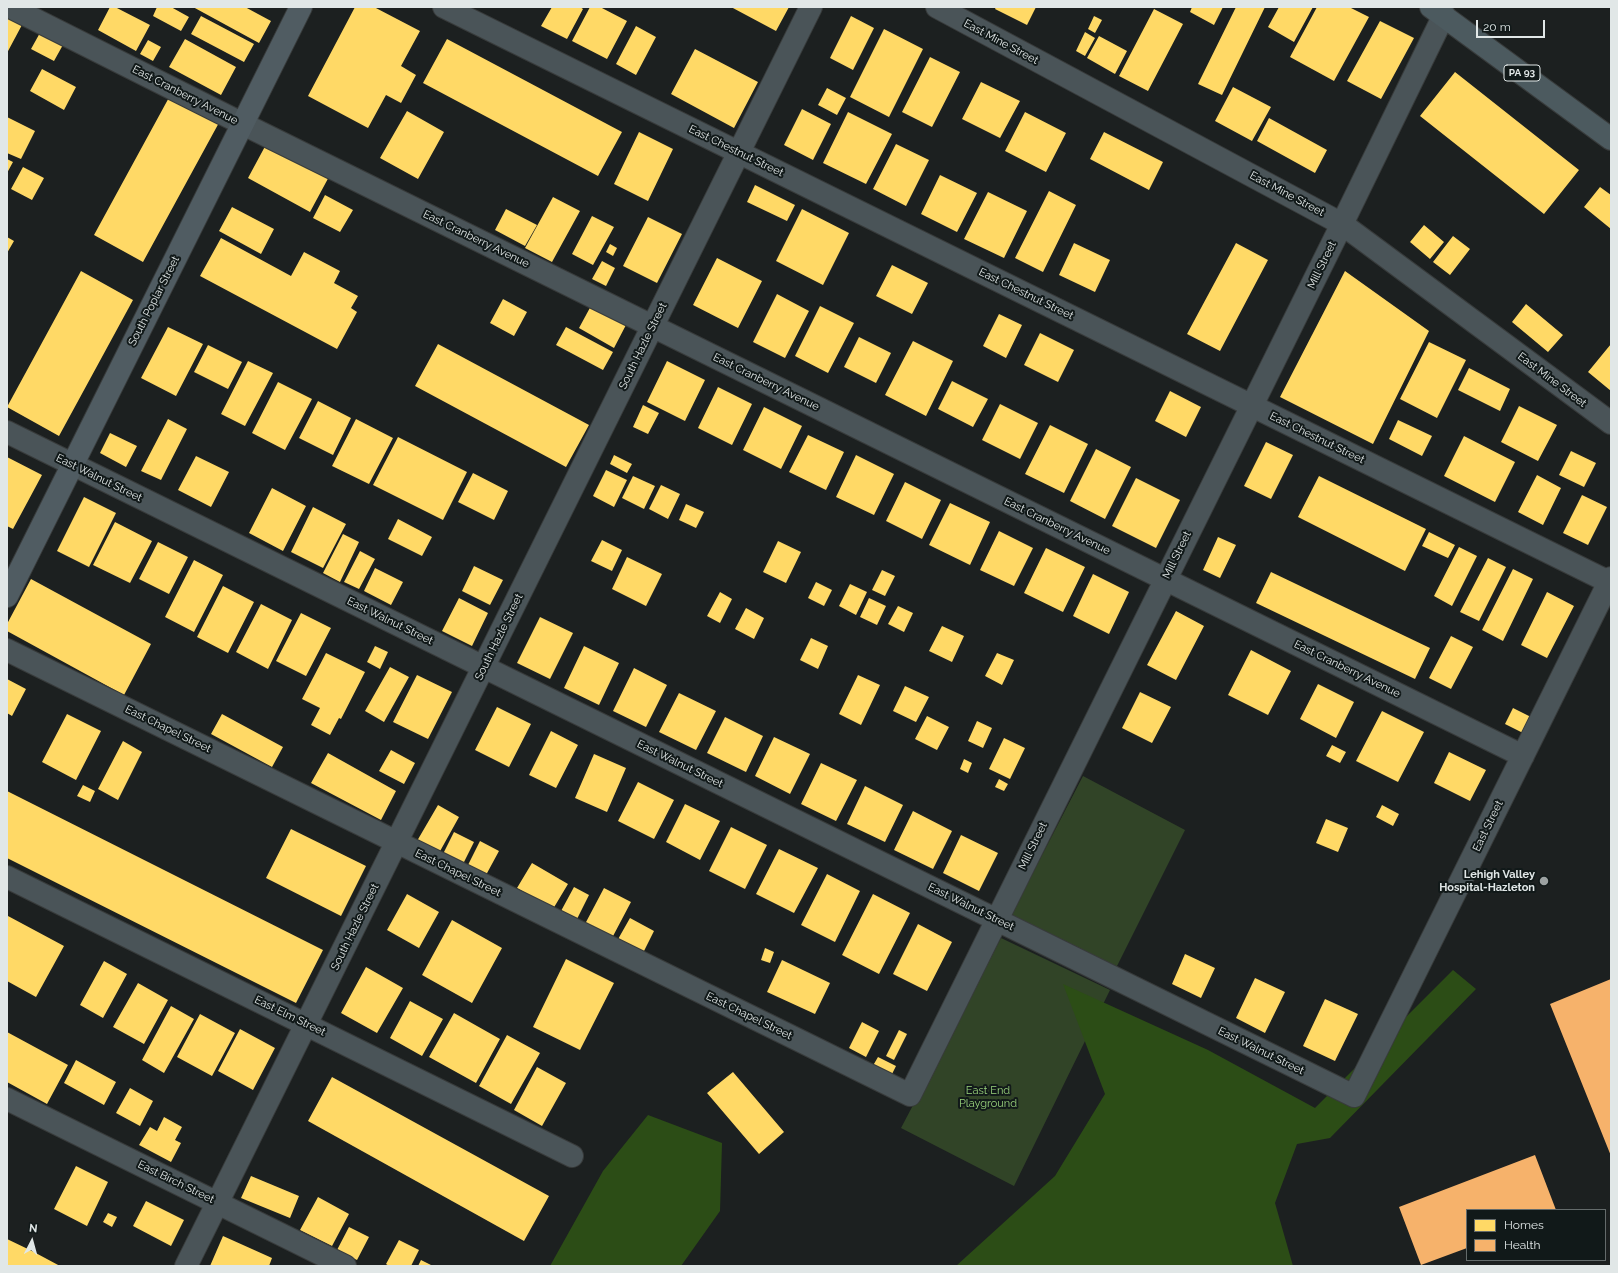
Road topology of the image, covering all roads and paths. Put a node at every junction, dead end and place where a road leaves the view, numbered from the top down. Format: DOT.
graph roads {
  1 [pos="10,7"];
  2 [pos="301,7"];
  3 [pos="444,7"];
  4 [pos="811,7"];
  5 [pos="937,7"];
  6 [pos="1437,11"];
  7 [pos="243,124"];
  8 [pos="1611,139"];
  9 [pos="739,153"];
  10 [pos="1342,224"];
  11 [pos="653,326"];
  12 [pos="1252,406"];
  13 [pos="1611,423"];
  14 [pos="7,432"];
  15 [pos="72,464"];
  16 [pos="1166,579"];
  17 [pos="1610,580"];
  18 [pos="7,596"];
  19 [pos="7,650"];
  20 [pos="484,667"];
  21 [pos="1523,756"];
  22 [pos="397,842"];
  23 [pos="7,877"];
  24 [pos="996,920"];
  25 [pos="306,1024"];
  26 [pos="910,1095"];
  27 [pos="1354,1096"];
  28 [pos="7,1099"];
  29 [pos="572,1156"];
  30 [pos="218,1203"];
  31 [pos="186,1266"];
  32 [pos="345,1266"];
  1 -- 7 [label="street, East Cranberry Avenue"];
  2 -- 7 [label="main road, South Poplar Street"];
  3 -- 9 [label="street, East Chestnut Street"];
  4 -- 9 [label="street, South Hazle Street"];
  5 -- 10 [label="street, East Mine Street"];
  6 -- 8 [label="highway, PA 93"];
  6 -- 10 [label="street, Mill Street"];
  7 -- 11 [label="street, East Cranberry Avenue"];
  7 -- 15 [label="main road, South Poplar Street"];
  9 -- 11 [label="street, South Hazle Street"];
  9 -- 12 [label="street, East Chestnut Street"];
  10 -- 12 [label="street, Mill Street"];
  10 -- 13 [label="street, East Mine Street"];
  11 -- 16 [label="street, East Cranberry Avenue"];
  11 -- 20 [label="street, South Hazle Street"];
  12 -- 16 [label="street, Mill Street"];
  12 -- 17 [label="street, East Chestnut Street"];
  14 -- 15 [label="street, East Walnut Street"];
  15 -- 18 [label="main road, South Poplar Street"];
  15 -- 20 [label="street, East Walnut Street"];
  16 -- 21 [label="street, East Cranberry Avenue"];
  16 -- 24 [label="street, Mill Street"];
  17 -- 21 [label="street, East Street"];
  19 -- 22 [label="street, East Chapel Street"];
  20 -- 22 [label="street, South Hazle Street"];
  20 -- 24 [label="street, East Walnut Street"];
  21 -- 27 [label="street, East Street"];
  22 -- 25 [label="street, South Hazle Street"];
  22 -- 26 [label="street, East Chapel Street"];
  23 -- 25 [label="street, East Elm Street"];
  24 -- 26 [label="street, Mill Street"];
  24 -- 27 [label="street, East Walnut Street"];
  25 -- 29 [label="street, East Elm Street"];
  25 -- 30 [label="street, South Hazle Street"];
  28 -- 30 [label="street, East Birch Street"];
  30 -- 31 [label="street, South Hazle Street"];
  30 -- 32 [label="street, East Birch Street"];
}
